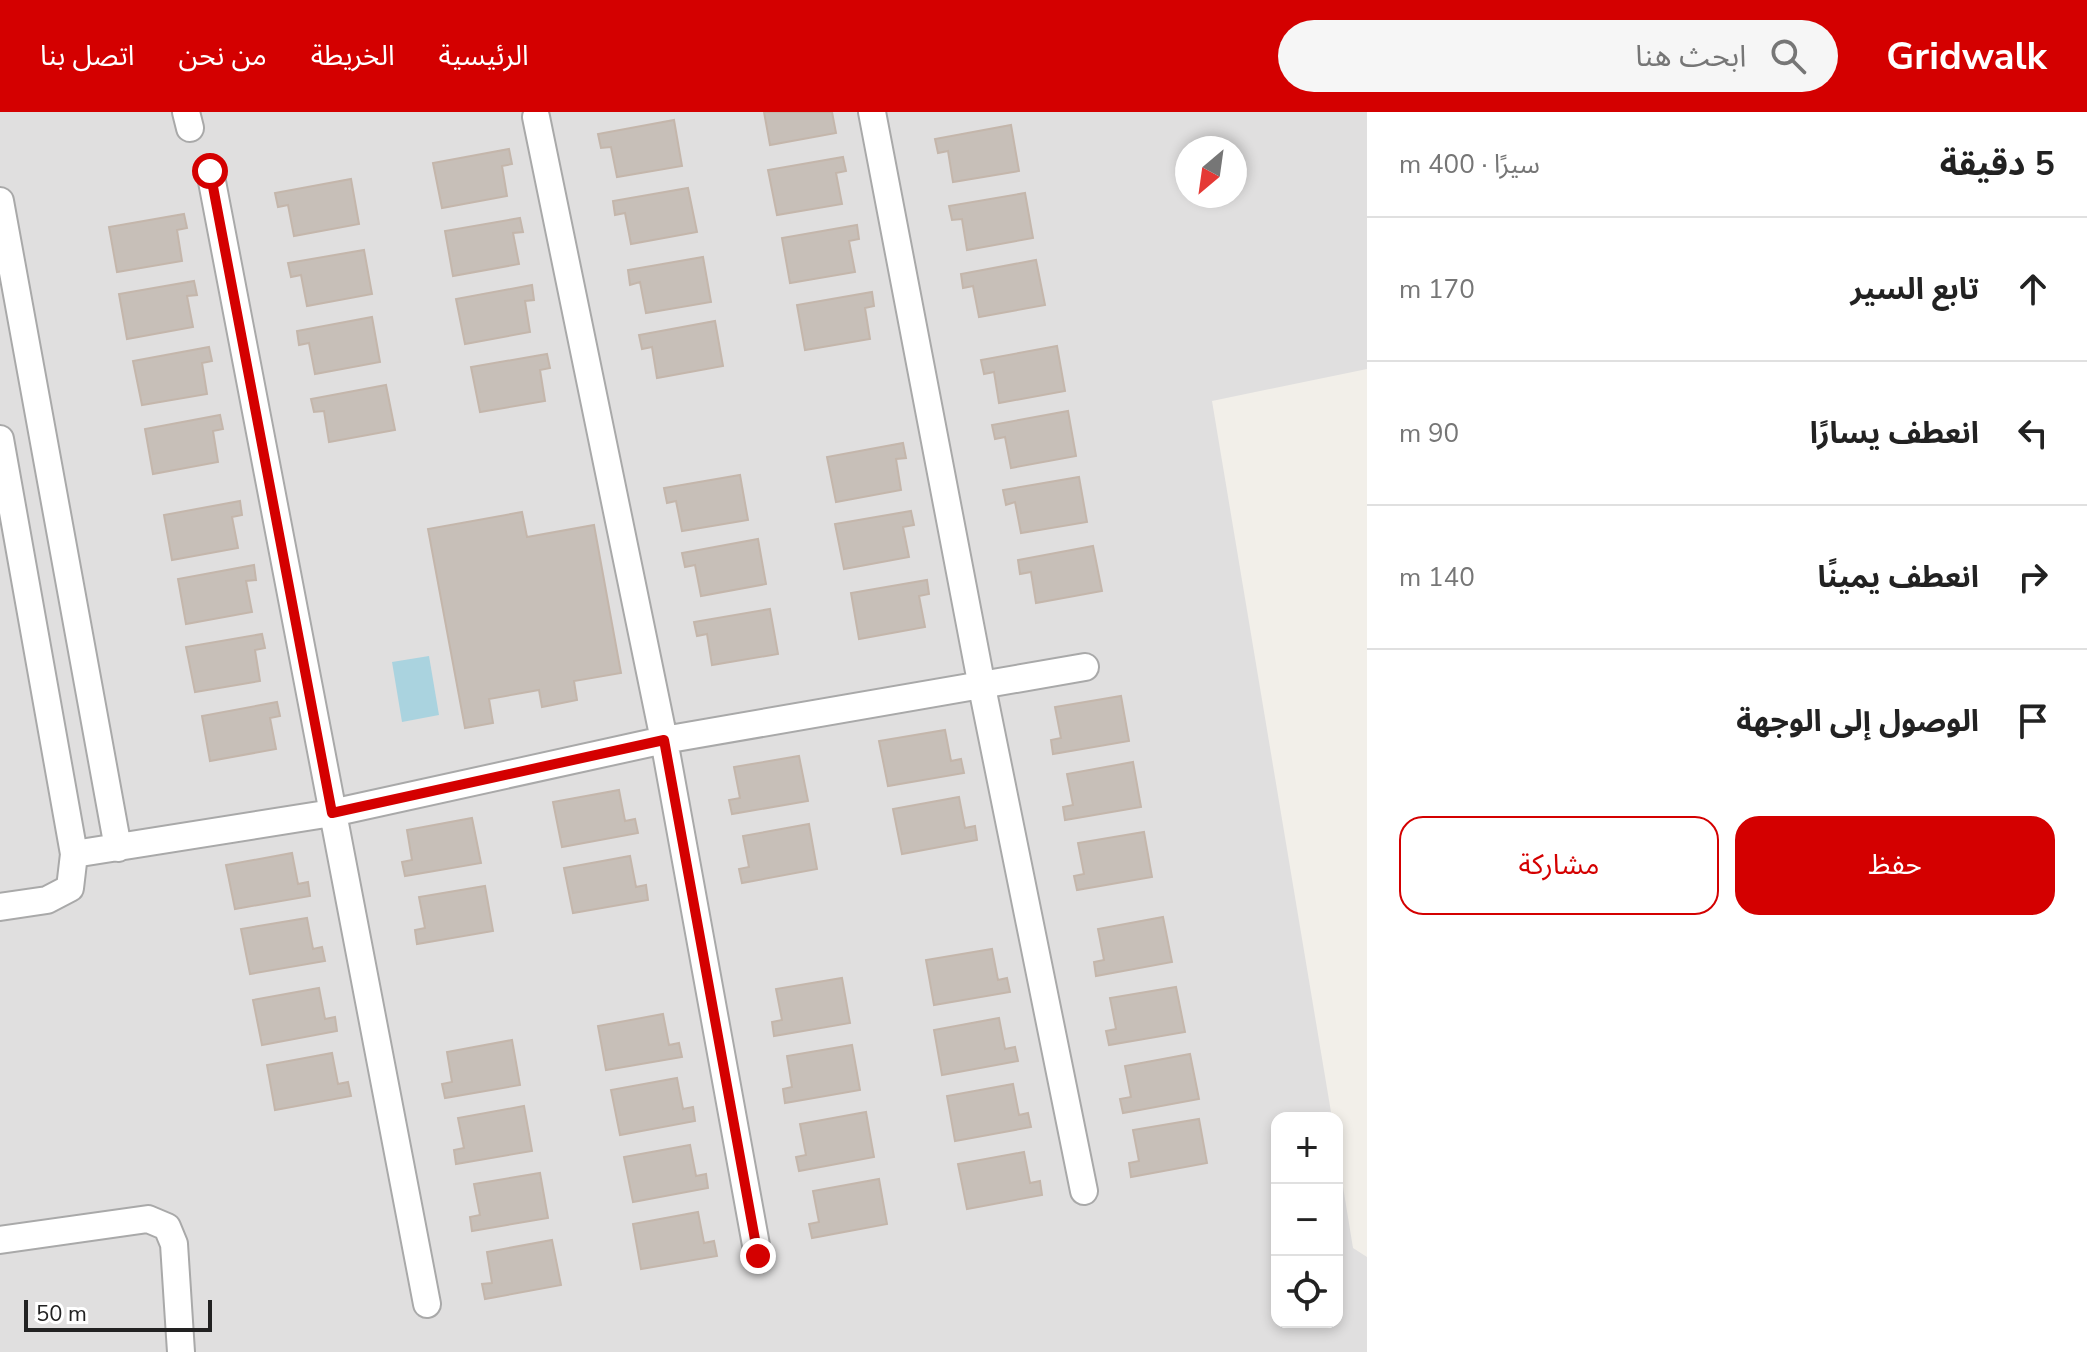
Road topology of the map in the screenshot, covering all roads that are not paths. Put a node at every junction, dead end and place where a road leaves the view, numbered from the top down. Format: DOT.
graph roads {
  1 [pos="872,112"];
  2 [pos="536,117"];
  3 [pos="210,171"];
  4 [pos="0,201"];
  5 [pos="12,319"];
  6 [pos="0,439"];
  7 [pos="1085,667"];
  8 [pos="982,687"];
  9 [pos="664,740"];
  10 [pos="332,813"];
  11 [pos="118,848"];
  12 [pos="74,854"];
  13 [pos="0,907"];
  14 [pos="1084,1191"];
  15 [pos="0,1240"];
  16 [pos="758,1256"];
  17 [pos="427,1304"];
  18 [pos="181,1352"];
  1 -- 8 [label="street"];
  2 -- 9 [label="street"];
  3 -- 10 [label="street"];
  4 -- 5 [label="street"];
  5 -- 11 [label="street"];
  6 -- 12 [label="street"];
  7 -- 8 [label="street"];
  8 -- 9 [label="street"];
  8 -- 14 [label="street"];
  9 -- 10 [label="street"];
  9 -- 16 [label="street"];
  10 -- 11 [label="street"];
  10 -- 17 [label="street"];
  11 -- 12 [label="street"];
  12 -- 13 [label="street"];
  15 -- 18 [label="street"];
}
